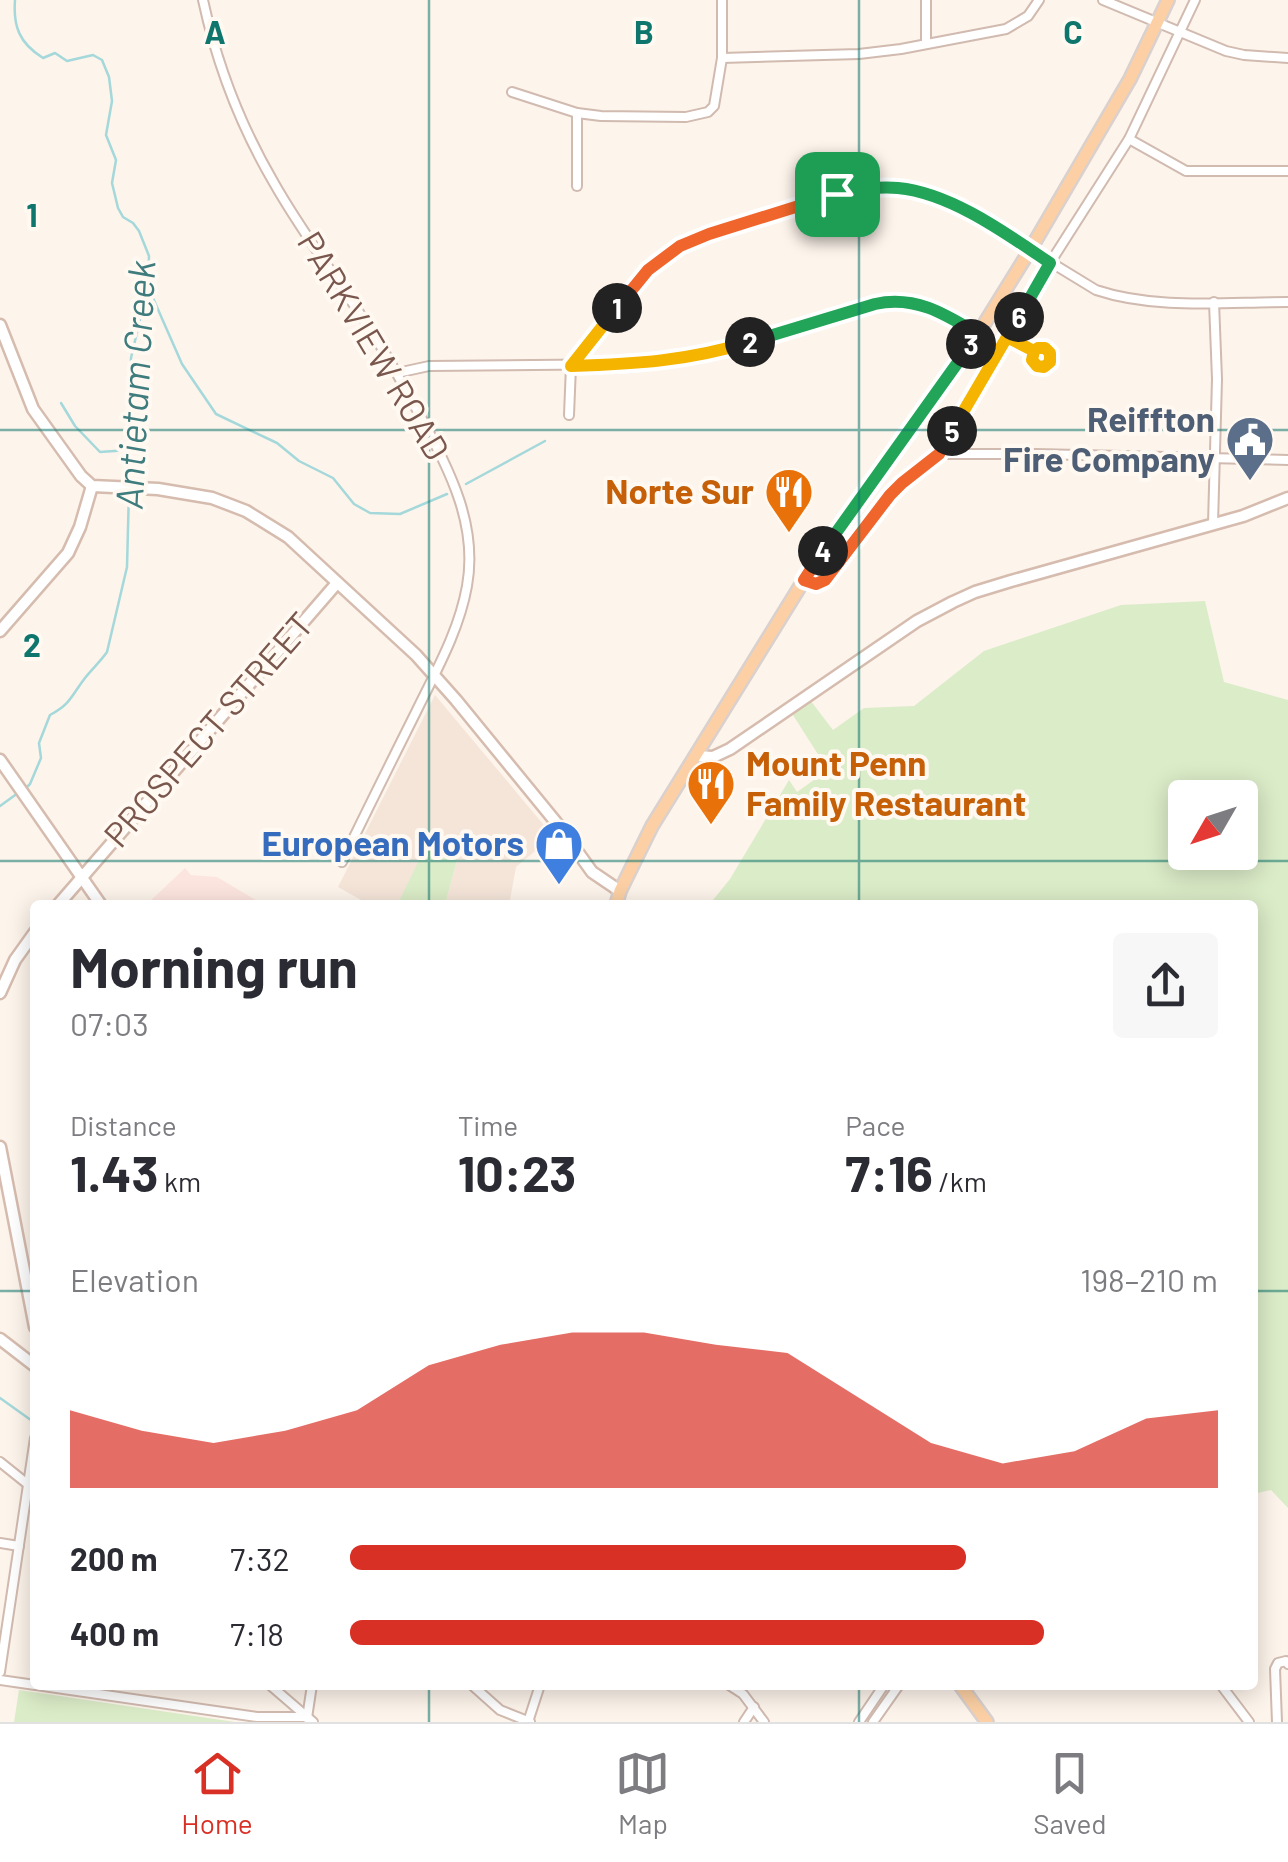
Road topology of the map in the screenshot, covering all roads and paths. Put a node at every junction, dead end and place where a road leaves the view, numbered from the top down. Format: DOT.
graph roads {
  1 [pos="203,0"];
  2 [pos="722,0"];
  3 [pos="926,0"];
  4 [pos="1039,0"];
  5 [pos="1103,0"];
  6 [pos="1168,0"];
  7 [pos="1195,0"];
  8 [pos="1156,23"];
  9 [pos="1180,33"];
  10 [pos="926,44"];
  11 [pos="722,58"];
  12 [pos="1288,58"];
  13 [pos="512,92"];
  14 [pos="577,113"];
  15 [pos="1129,139"];
  16 [pos="1288,171"];
  17 [pos="578,186"];
  18 [pos="1030,250"];
  19 [pos="1050,263"];
  20 [pos="1214,302"];
  21 [pos="1288,302"];
  22 [pos="0,324"];
  23 [pos="978,334"];
  24 [pos="1007,337"];
  25 [pos="1034,351"];
  26 [pos="571,366"];
  27 [pos="397,373"];
  28 [pos="569,415"];
  29 [pos="939,454"];
  30 [pos="1215,459"];
  31 [pos="1288,460"];
  32 [pos="92,486"];
  33 [pos="1288,498"];
  34 [pos="1213,524"];
  35 [pos="804,580"];
  36 [pos="337,582"];
  37 [pos="0,631"];
  38 [pos="434,676"];
  39 [pos="696,756"];
  40 [pos="0,760"];
  41 [pos="342,862"];
  42 [pos="82,878"];
  43 [pos="620,891"];
  44 [pos="62,900"];
  45 [pos="97,900"];
  46 [pos="617,900"];
  47 [pos="30,939"];
  48 [pos="0,993"];
  49 [pos="0,1147"];
  50 [pos="30,1302"];
  51 [pos="0,1340"];
  52 [pos="30,1362"];
  53 [pos="0,1462"];
  54 [pos="30,1485"];
  55 [pos="30,1495"];
  56 [pos="0,1543"];
  57 [pos="18,1546"];
  58 [pos="1287,1663"];
  59 [pos="0,1672"];
  60 [pos="0,1680"];
  61 [pos="30,1684"];
  62 [pos="71,1690"];
  63 [pos="275,1690"];
  64 [pos="311,1690"];
  65 [pos="478,1690"];
  66 [pos="539,1690"];
  67 [pos="737,1690"];
  68 [pos="881,1690"];
  69 [pos="895,1690"];
  70 [pos="964,1690"];
  71 [pos="1225,1690"];
  72 [pos="754,1707"];
  73 [pos="866,1712"];
  74 [pos="308,1720"];
  75 [pos="529,1722"];
  76 [pos="744,1722"];
  77 [pos="764,1722"];
  78 [pos="859,1722"];
  79 [pos="873,1722"];
  80 [pos="987,1722"];
  81 [pos="1248,1722"];
  82 [pos="1277,1722"];
  1 -- 27 [label="street, PARKVIEW ROAD"];
  2 -- 11 [label="street"];
  3 -- 10 [label="street"];
  4 -- 10 [label="street"];
  5 -- 8 [label="street"];
  6 -- 8 [label="main road"];
  7 -- 9 [label="street"];
  8 -- 9 [label="street"];
  8 -- 18 [label="main road"];
  9 -- 12 [label="street"];
  9 -- 15 [label="street"];
  10 -- 11 [label="street"];
  11 -- 14 [label="street"];
  13 -- 14 [label="street"];
  14 -- 17 [label="street"];
  15 -- 16 [label="street"];
  15 -- 19 [label="street"];
  18 -- 19 [label="street"];
  18 -- 23 [label="main road"];
  18 -- 26 [label="street"];
  19 -- 20 [label="street"];
  19 -- 24 [label="street"];
  20 -- 21 [label="street"];
  20 -- 30 [label="street"];
  22 -- 32 [label="street"];
  23 -- 26 [label="street"];
  23 -- 35 [label="main road"];
  24 -- 25 [label="street"];
  24 -- 29 [label="street"];
  26 -- 27 [label="street"];
  26 -- 28 [label="street"];
  27 -- 38 [label="street, PARKVIEW ROAD"];
  29 -- 30 [label="street"];
  29 -- 35 [label="street"];
  30 -- 31 [label="street"];
  30 -- 34 [label="street"];
  32 -- 36 [label="street"];
  32 -- 37 [label="street"];
  33 -- 34 [label="street"];
  34 -- 39 [label="street"];
  35 -- 39 [label="main road"];
  36 -- 38 [label="street"];
  36 -- 42 [label="street, PROSPECT STREET"];
  38 -- 41 [label="street, PARKVIEW ROAD"];
  38 -- 43 [label="street"];
  39 -- 43 [label="main road"];
  40 -- 42 [label="street"];
  42 -- 44 [label="street, PROSPECT STREET"];
  42 -- 45 [label="street"];
  43 -- 46 [label="main road"];
  47 -- 48 [label="street"];
  49 -- 50 [label="street"];
  51 -- 52 [label="street"];
  53 -- 54 [label="street"];
  55 -- 57 [label="street"];
  56 -- 57 [label="street"];
  57 -- 59 [label="street"];
  58 -- 82 [label="street"];
  60 -- 61 [label="street"];
  62 -- 74 [label="street"];
  63 -- 74 [label="street"];
  64 -- 74 [label="street"];
  65 -- 75 [label="street"];
  66 -- 75 [label="street"];
  67 -- 72 [label="street"];
  68 -- 73 [label="street"];
  69 -- 79 [label="street"];
  70 -- 80 [label="main road"];
  71 -- 81 [label="street"];
  72 -- 76 [label="street"];
  72 -- 77 [label="street"];
  73 -- 78 [label="street"];
  73 -- 79 [label="street"];
}
